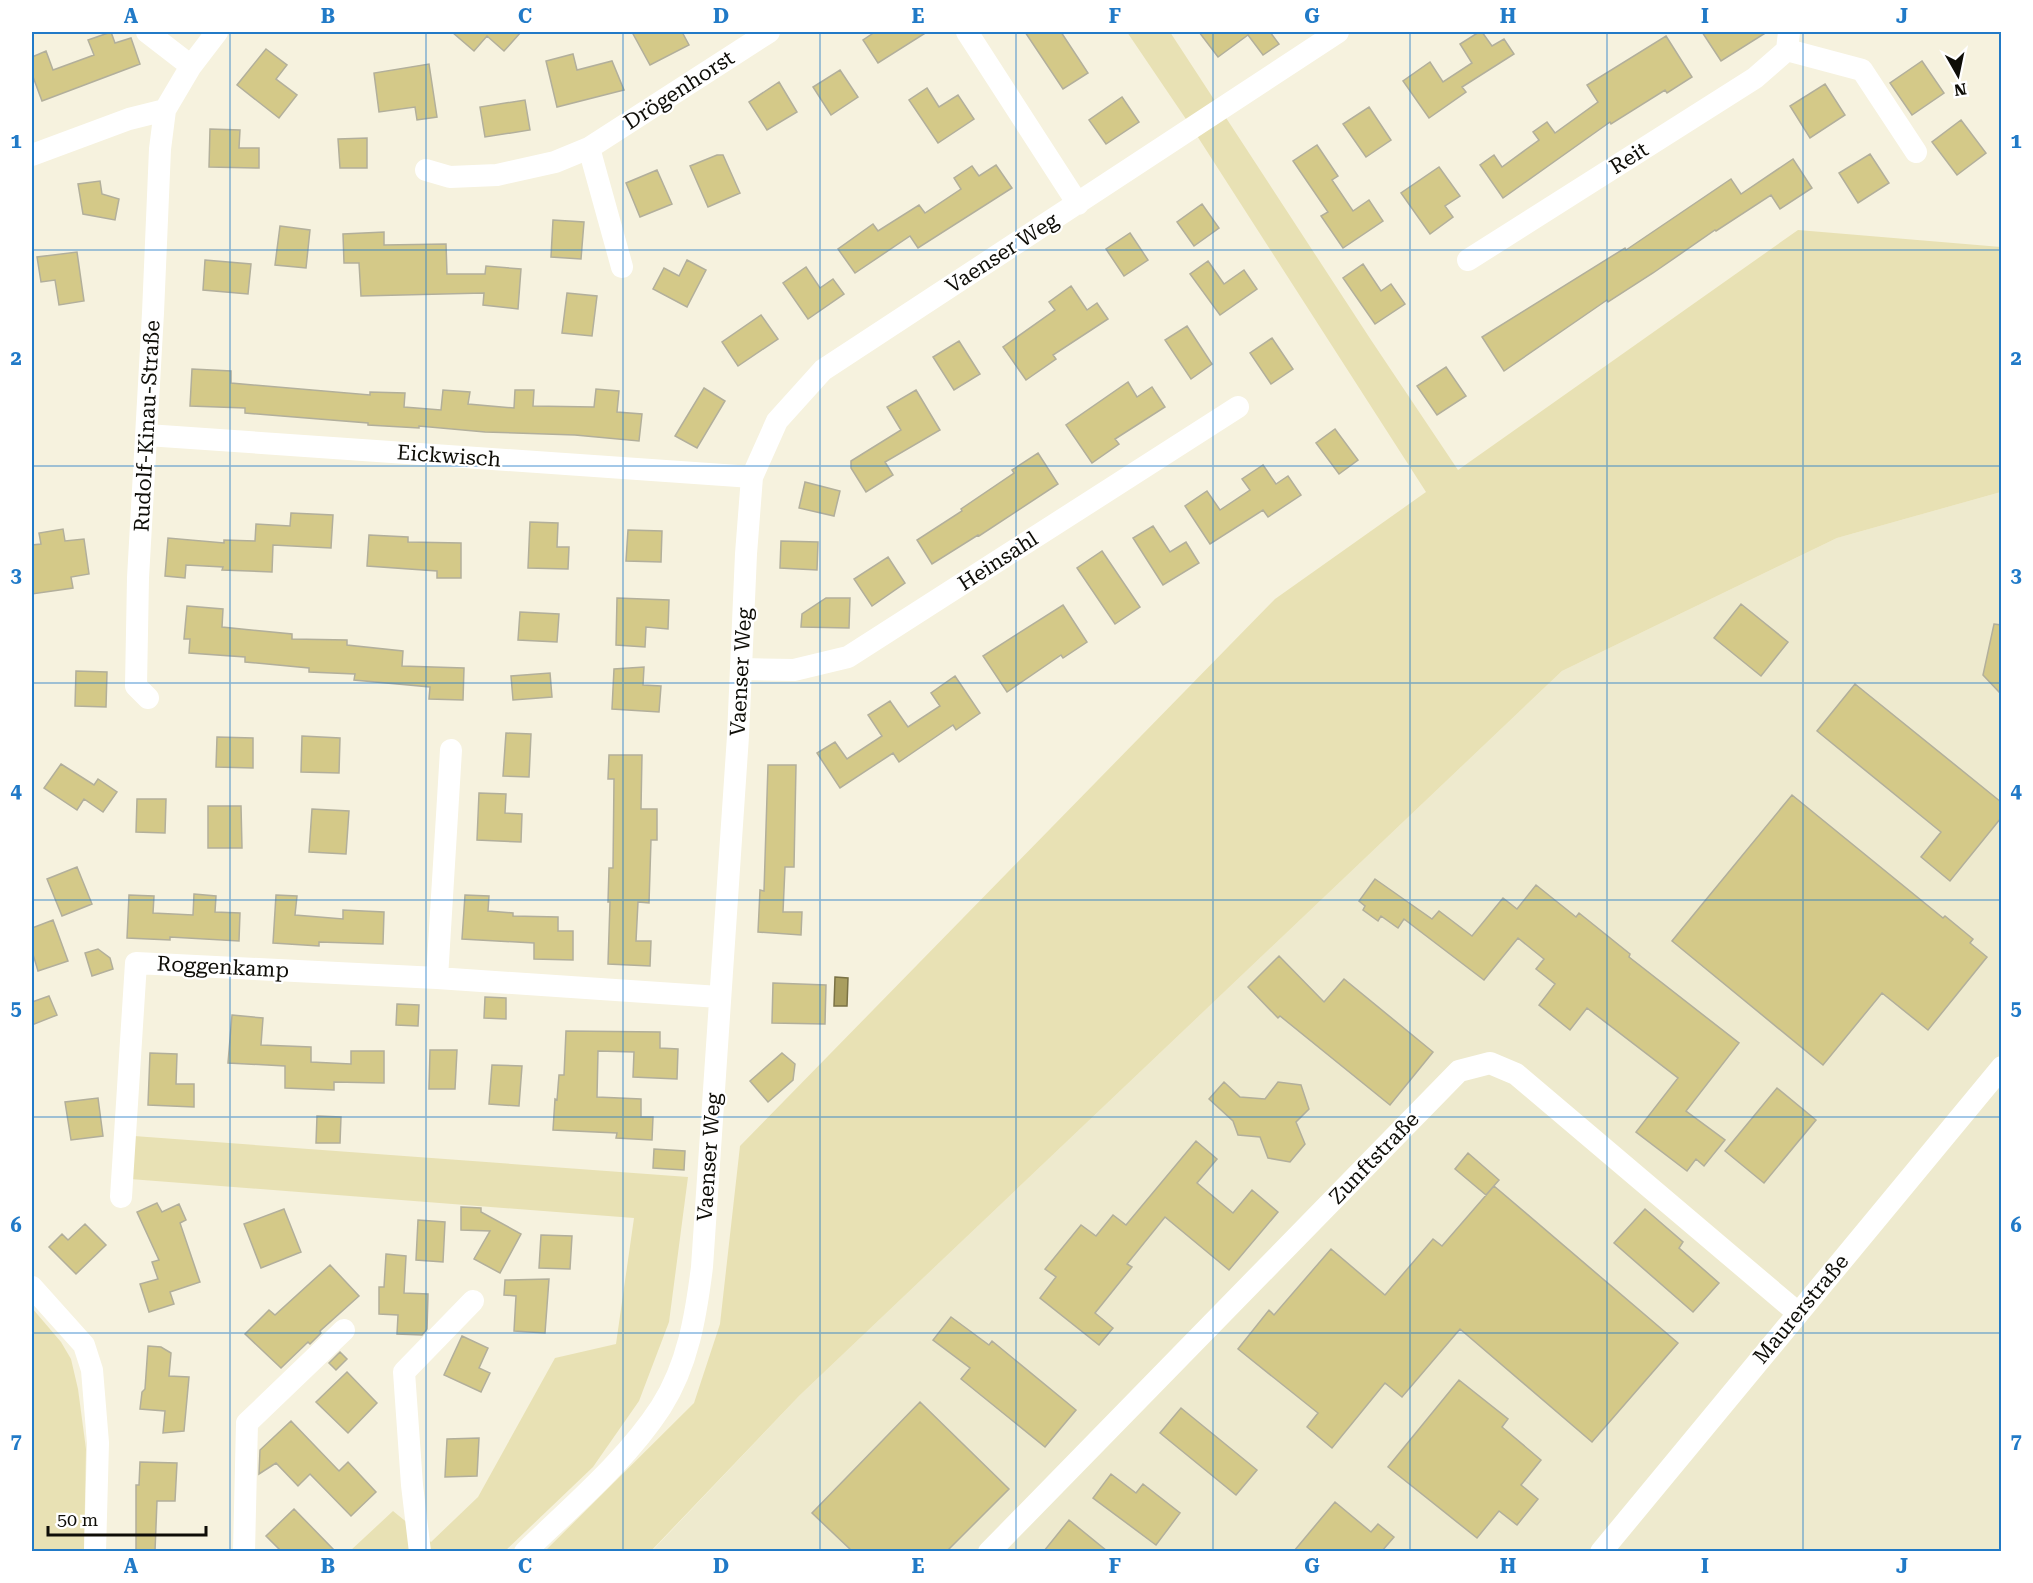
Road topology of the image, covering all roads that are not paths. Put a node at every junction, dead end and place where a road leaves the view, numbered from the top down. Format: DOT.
graph roads {
  1 [pos="147,32"];
  2 [pos="217,32"];
  3 [pos="769,32"];
  4 [pos="967,32"];
  5 [pos="1338,32"];
  6 [pos="1788,41"];
  7 [pos="191,66"];
  8 [pos="165,110"];
  9 [pos="590,148"];
  10 [pos="1916,152"];
  11 [pos="32,155"];
  12 [pos="426,170"];
  13 [pos="1078,204"];
  14 [pos="1468,260"];
  15 [pos="622,267"];
  16 [pos="1238,407"];
  17 [pos="147,435"];
  18 [pos="752,477"];
  19 [pos="742,669"];
  20 [pos="148,698"];
  21 [pos="451,750"];
  22 [pos="437,978"];
  23 [pos="719,997"];
  24 [pos="2001,1066"];
  25 [pos="121,1197"];
  26 [pos="32,1287"];
  27 [pos="473,1301"];
  28 [pos="1798,1312"];
  29 [pos="344,1330"];
  30 [pos="95,1551"];
  31 [pos="244,1551"];
  32 [pos="420,1551"];
  33 [pos="525,1551"];
  34 [pos="988,1551"];
  35 [pos="1601,1551"];
  1 -- 7 [label="street"];
  2 -- 7 [label="street"];
  3 -- 9 [label="street, Drögenhorst"];
  4 -- 13 [label="street"];
  5 -- 13 [label="street, Vaenser Weg"];
  6 -- 10 [label="street, Reit"];
  6 -- 14 [label="street, Reit"];
  7 -- 8 [label="street"];
  8 -- 11 [label="street"];
  8 -- 17 [label="street, Rudolf-Kinau-Straße"];
  9 -- 12 [label="street, Drögenhorst"];
  9 -- 15 [label="street"];
  13 -- 18 [label="street, Vaenser Weg"];
  16 -- 19 [label="street, Heinsahl"];
  17 -- 18 [label="street, Eickwisch"];
  17 -- 20 [label="street, Rudolf-Kinau-Straße"];
  18 -- 19 [label="street, Vaenser Weg"];
  19 -- 23 [label="street, Vaenser Weg"];
  21 -- 22 [label="street"];
  22 -- 23 [label="street, Roggenkamp"];
  22 -- 25 [label="street, Roggenkamp"];
  23 -- 33 [label="street, Vaenser Weg"];
  24 -- 28 [label="street, Maurerstraße"];
  26 -- 30 [label="street"];
  27 -- 32 [label="street"];
  28 -- 34 [label="street, Zunftstraße"];
  28 -- 35 [label="street, Maurerstraße"];
  29 -- 31 [label="street"];
}
